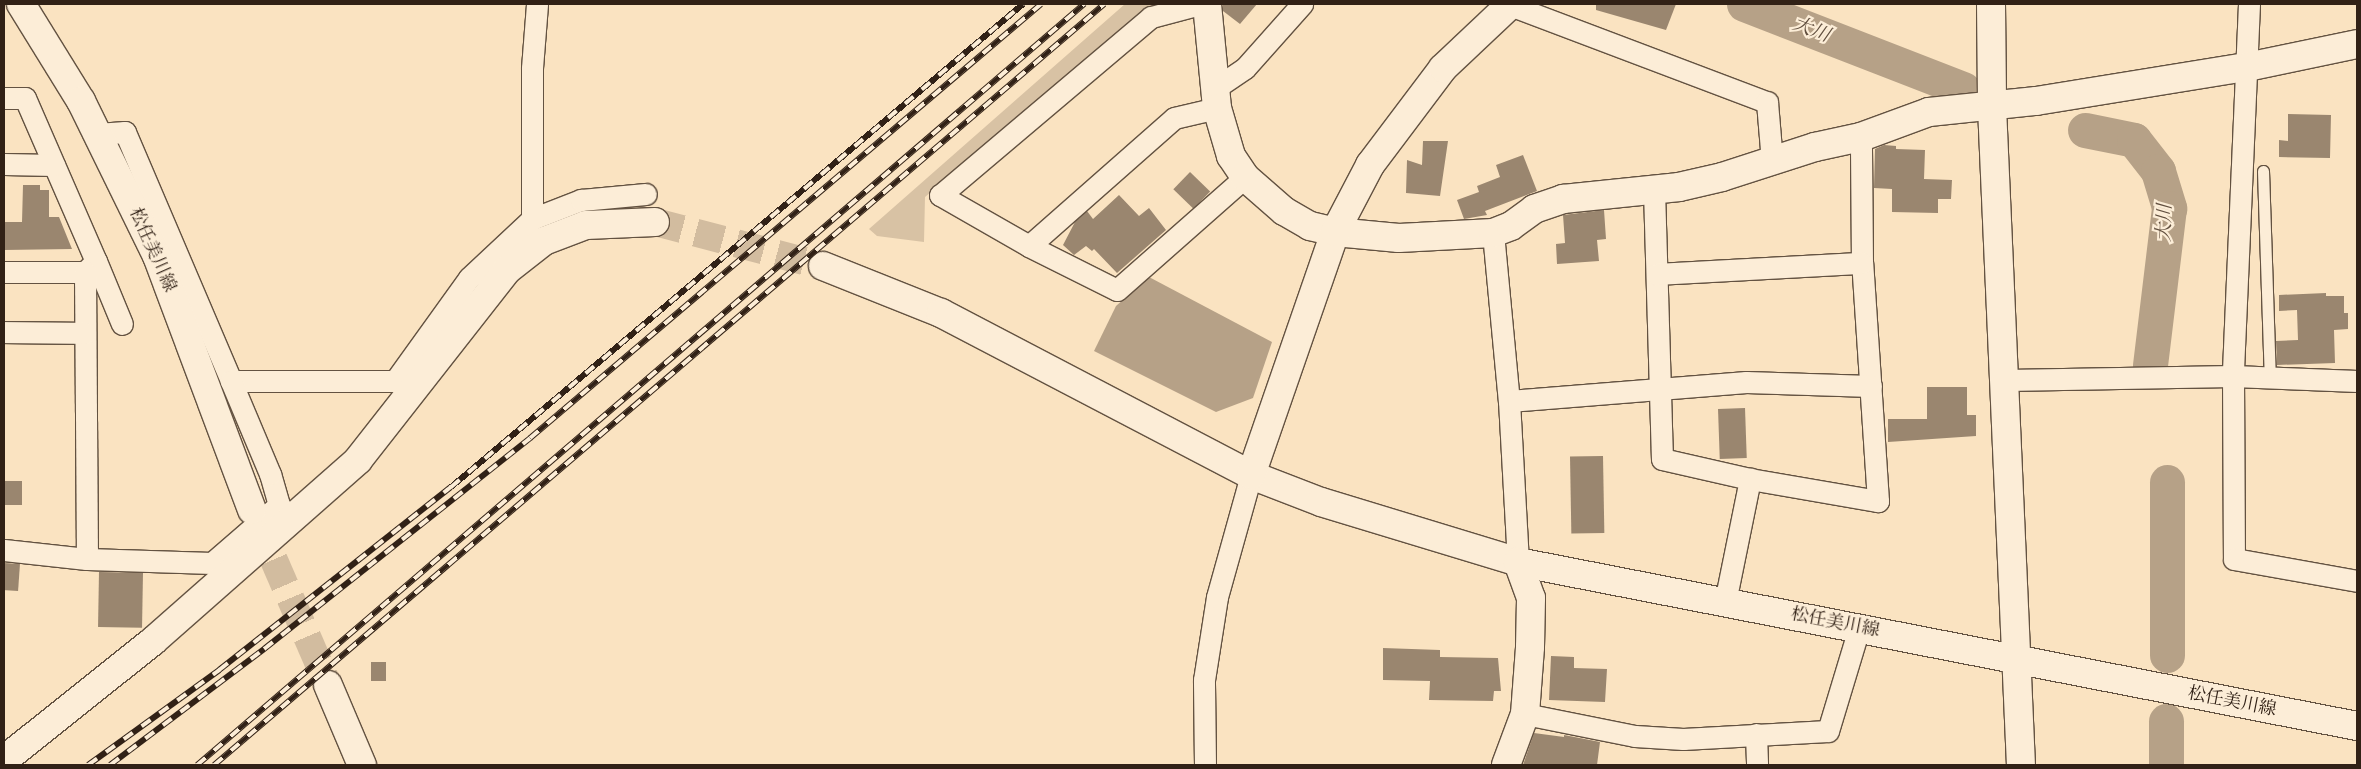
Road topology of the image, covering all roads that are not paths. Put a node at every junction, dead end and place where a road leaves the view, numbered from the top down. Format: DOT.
graph roads {
  1 [pos="21,4"];
  2 [pos="537,4"];
  3 [pos="1200,4"];
  4 [pos="1207,4"];
  5 [pos="1302,4"];
  6 [pos="1509,4"];
  7 [pos="1991,4"];
  8 [pos="2249,4"];
  9 [pos="2357,44"];
  10 [pos="2247,67"];
  11 [pos="4,98"];
  12 [pos="1215,99"];
  13 [pos="1992,107"];
  14 [pos="97,134"];
  15 [pos="1861,137"];
  16 [pos="1772,161"];
  17 [pos="4,164"];
  18 [pos="54,165"];
  19 [pos="2263,171"];
  20 [pos="1246,177"];
  21 [pos="1654,190"];
  22 [pos="646,194"];
  23 [pos="532,219"];
  24 [pos="655,222"];
  25 [pos="2240,229"];
  26 [pos="2263,230"];
  27 [pos="1335,232"];
  28 [pos="1494,233"];
  29 [pos="1029,246"];
  30 [pos="1862,263"];
  31 [pos="90,266"];
  32 [pos="823,266"];
  33 [pos="4,272"];
  34 [pos="1657,274"];
  35 [pos="122,324"];
  36 [pos="4,332"];
  37 [pos="85,333"];
  38 [pos="2233,376"];
  39 [pos="2270,378"];
  40 [pos="2006,380"];
  41 [pos="231,381"];
  42 [pos="2357,381"];
  43 [pos="1871,386"];
  44 [pos="1660,391"];
  45 [pos="1509,401"];
  46 [pos="1251,475"];
  47 [pos="1750,479"];
  48 [pos="252,510"];
  49 [pos="4,550"];
  50 [pos="87,559"];
  51 [pos="1518,562"];
  52 [pos="2357,582"];
  53 [pos="1725,602"];
  54 [pos="1859,628"];
  55 [pos="2016,658"];
  56 [pos="328,685"];
  57 [pos="1525,714"];
  58 [pos="2357,726"];
  59 [pos="1756,734"];
  60 [pos="4,760"];
  61 [pos="362,765"];
  62 [pos="1205,765"];
  63 [pos="1506,765"];
  64 [pos="1757,765"];
  65 [pos="2021,765"];
  1 -- 14 [label="street, 松任美川線"];
  2 -- 23 [label="street"];
  3 -- 29 [label="street"];
  4 -- 12 [label="street"];
  5 -- 12 [label="street"];
  6 -- 16 [label="street"];
  6 -- 27 [label="street"];
  7 -- 13 [label="street"];
  8 -- 10 [label="street"];
  9 -- 10 [label="street"];
  10 -- 13 [label="street"];
  10 -- 25 [label="street"];
  11 -- 18 [label="street"];
  12 -- 20 [label="street"];
  12 -- 29 [label="street"];
  13 -- 15 [label="street"];
  13 -- 40 [label="street"];
  14 -- 41 [label="street"];
  14 -- 48 [label="street, 松任美川線"];
  15 -- 16 [label="street"];
  15 -- 30 [label="street"];
  16 -- 21 [label="street"];
  17 -- 18 [label="street"];
  18 -- 31 [label="street"];
  19 -- 26 [label="lane"];
  20 -- 27 [label="street"];
  20 -- 29 [label="street"];
  21 -- 28 [label="street"];
  21 -- 34 [label="street"];
  22 -- 23 [label="street"];
  23 -- 41 [label="street"];
  24 -- 60 [label="street"];
  25 -- 26 [label="lane"];
  25 -- 38 [label="street"];
  26 -- 39 [label="lane"];
  27 -- 28 [label="street"];
  27 -- 46 [label="street"];
  28 -- 45 [label="street"];
  30 -- 34 [label="street"];
  30 -- 43 [label="street"];
  31 -- 33 [label="street"];
  31 -- 35 [label="street"];
  31 -- 37 [label="street"];
  32 -- 46 [label="street, 松任美川線"];
  34 -- 44 [label="street"];
  36 -- 37 [label="street"];
  37 -- 50 [label="street"];
  38 -- 39 [label="street"];
  38 -- 40 [label="street"];
  38 -- 52 [label="street"];
  39 -- 42 [label="street"];
  40 -- 55 [label="street"];
  41 -- 50 [label="street"];
  43 -- 44 [label="street"];
  43 -- 47 [label="street"];
  44 -- 45 [label="street"];
  44 -- 47 [label="street"];
  45 -- 51 [label="street"];
  46 -- 51 [label="street, 松任美川線"];
  46 -- 62 [label="street"];
  47 -- 53 [label="street"];
  49 -- 50 [label="street"];
  51 -- 53 [label="street, 松任美川線"];
  51 -- 57 [label="street"];
  53 -- 54 [label="street, 松任美川線"];
  54 -- 55 [label="street, 松任美川線"];
  54 -- 59 [label="street"];
  55 -- 58 [label="street, 松任美川線"];
  55 -- 65 [label="street"];
  56 -- 61 [label="street"];
  57 -- 59 [label="street"];
  57 -- 63 [label="street"];
  59 -- 64 [label="street"];
}
